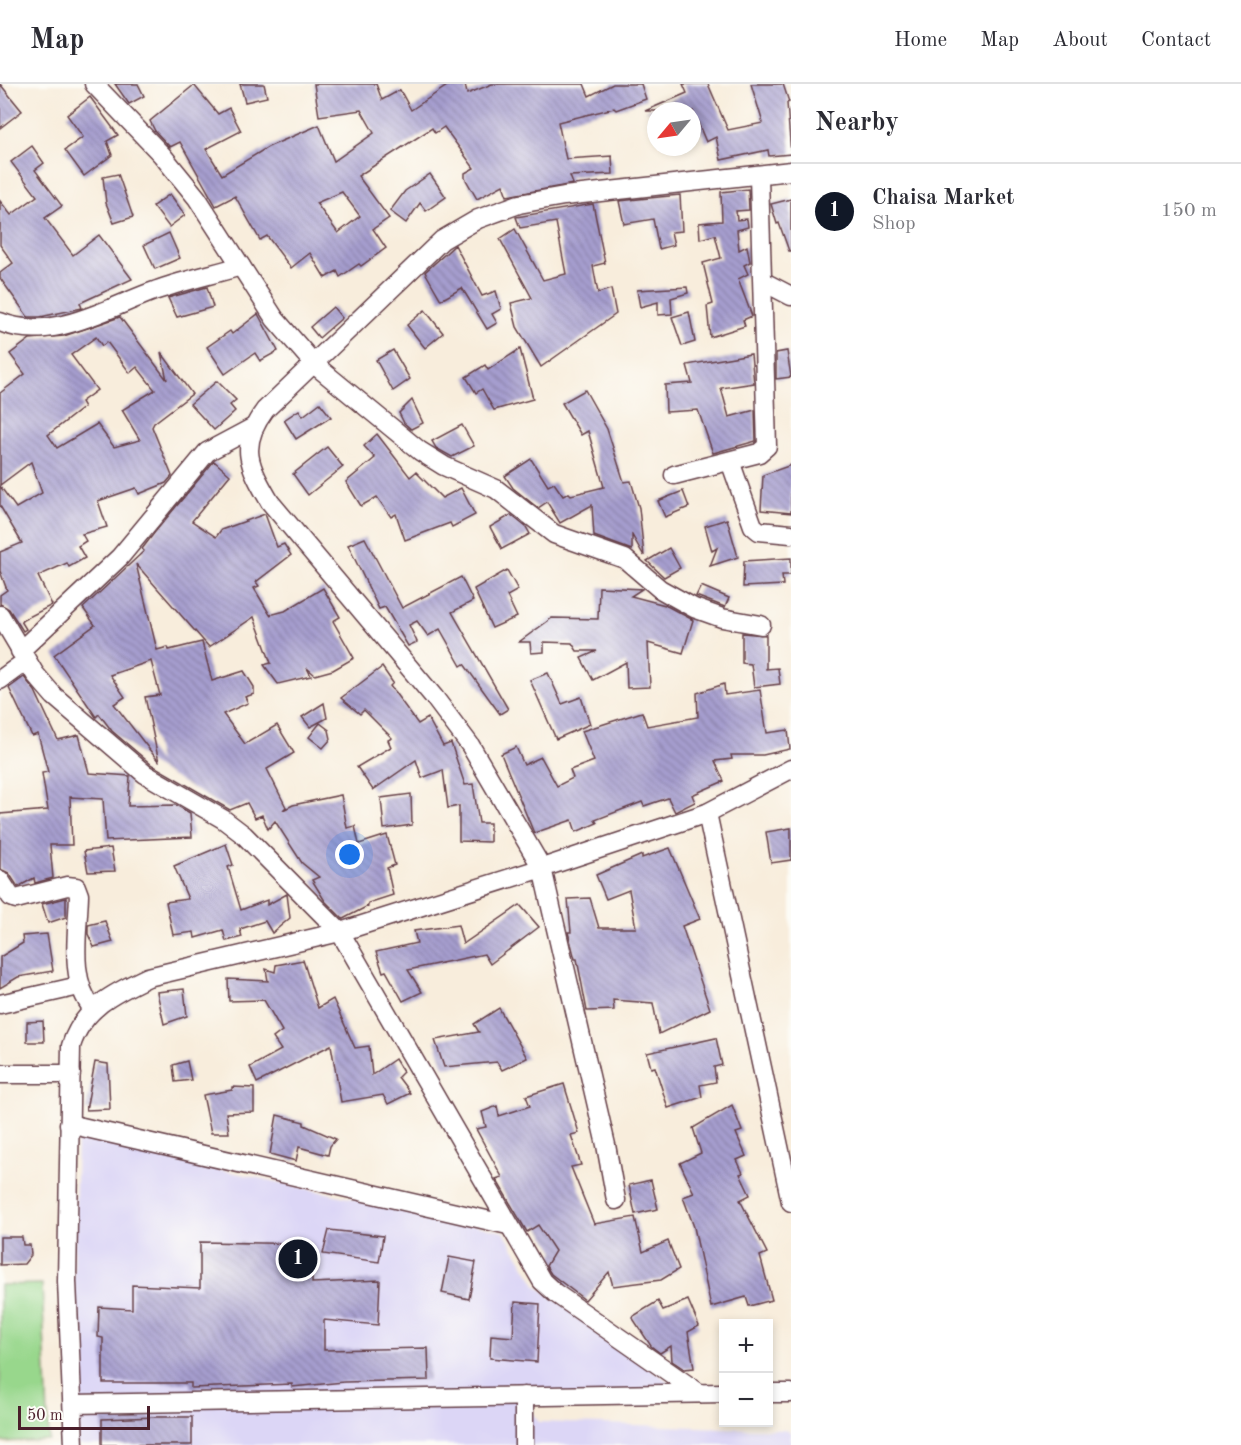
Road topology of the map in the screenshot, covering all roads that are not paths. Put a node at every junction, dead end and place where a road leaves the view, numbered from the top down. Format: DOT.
graph roads {
  1 [pos="94,84"];
  2 [pos="791,171"];
  3 [pos="759,177"];
  4 [pos="241,266"];
  5 [pos="764,282"];
  6 [pos="791,296"];
  7 [pos="0,322"];
  8 [pos="315,365"];
  9 [pos="252,428"];
  10 [pos="730,461"];
  11 [pos="674,475"];
  12 [pos="791,534"];
  13 [pos="0,615"];
  14 [pos="761,625"];
  15 [pos="23,656"];
  16 [pos="0,680"];
  17 [pos="791,769"];
  18 [pos="707,813"];
  19 [pos="542,868"];
  20 [pos="0,880"];
  21 [pos="340,932"];
  22 [pos="79,986"];
  23 [pos="0,1004"];
  24 [pos="93,1009"];
  25 [pos="0,1074"];
  26 [pos="71,1074"];
  27 [pos="69,1124"];
  28 [pos="616,1200"];
  29 [pos="791,1202"];
  30 [pos="508,1225"];
  31 [pos="699,1393"];
  32 [pos="719,1393"];
  33 [pos="773,1393"];
  34 [pos="791,1393"];
  35 [pos="524,1396"];
  36 [pos="73,1404"];
  37 [pos="74,1445"];
  38 [pos="524,1445"];
  1 -- 4 [label="street"];
  2 -- 3 [label="street"];
  3 -- 5 [label="street"];
  3 -- 8 [label="street"];
  4 -- 7 [label="street"];
  4 -- 8 [label="street"];
  5 -- 6 [label="street"];
  5 -- 10 [label="street"];
  8 -- 9 [label="street"];
  8 -- 14 [label="street"];
  9 -- 15 [label="street"];
  9 -- 19 [label="street"];
  10 -- 11 [label="street"];
  10 -- 12 [label="street"];
  13 -- 15 [label="street"];
  15 -- 16 [label="street"];
  15 -- 21 [label="street"];
  17 -- 18 [label="street"];
  18 -- 19 [label="street"];
  18 -- 29 [label="street"];
  19 -- 21 [label="street"];
  19 -- 28 [label="street"];
  20 -- 22 [label="street"];
  21 -- 24 [label="street"];
  21 -- 30 [label="street"];
  22 -- 23 [label="street"];
  22 -- 24 [label="street"];
  24 -- 26 [label="street"];
  25 -- 26 [label="street"];
  26 -- 27 [label="street"];
  27 -- 30 [label="street"];
  27 -- 36 [label="street"];
  30 -- 31 [label="street"];
  31 -- 32 [label="street"];
  31 -- 35 [label="street"];
  33 -- 34 [label="street"];
  35 -- 36 [label="street"];
  35 -- 38 [label="street"];
  36 -- 37 [label="street"];
}
